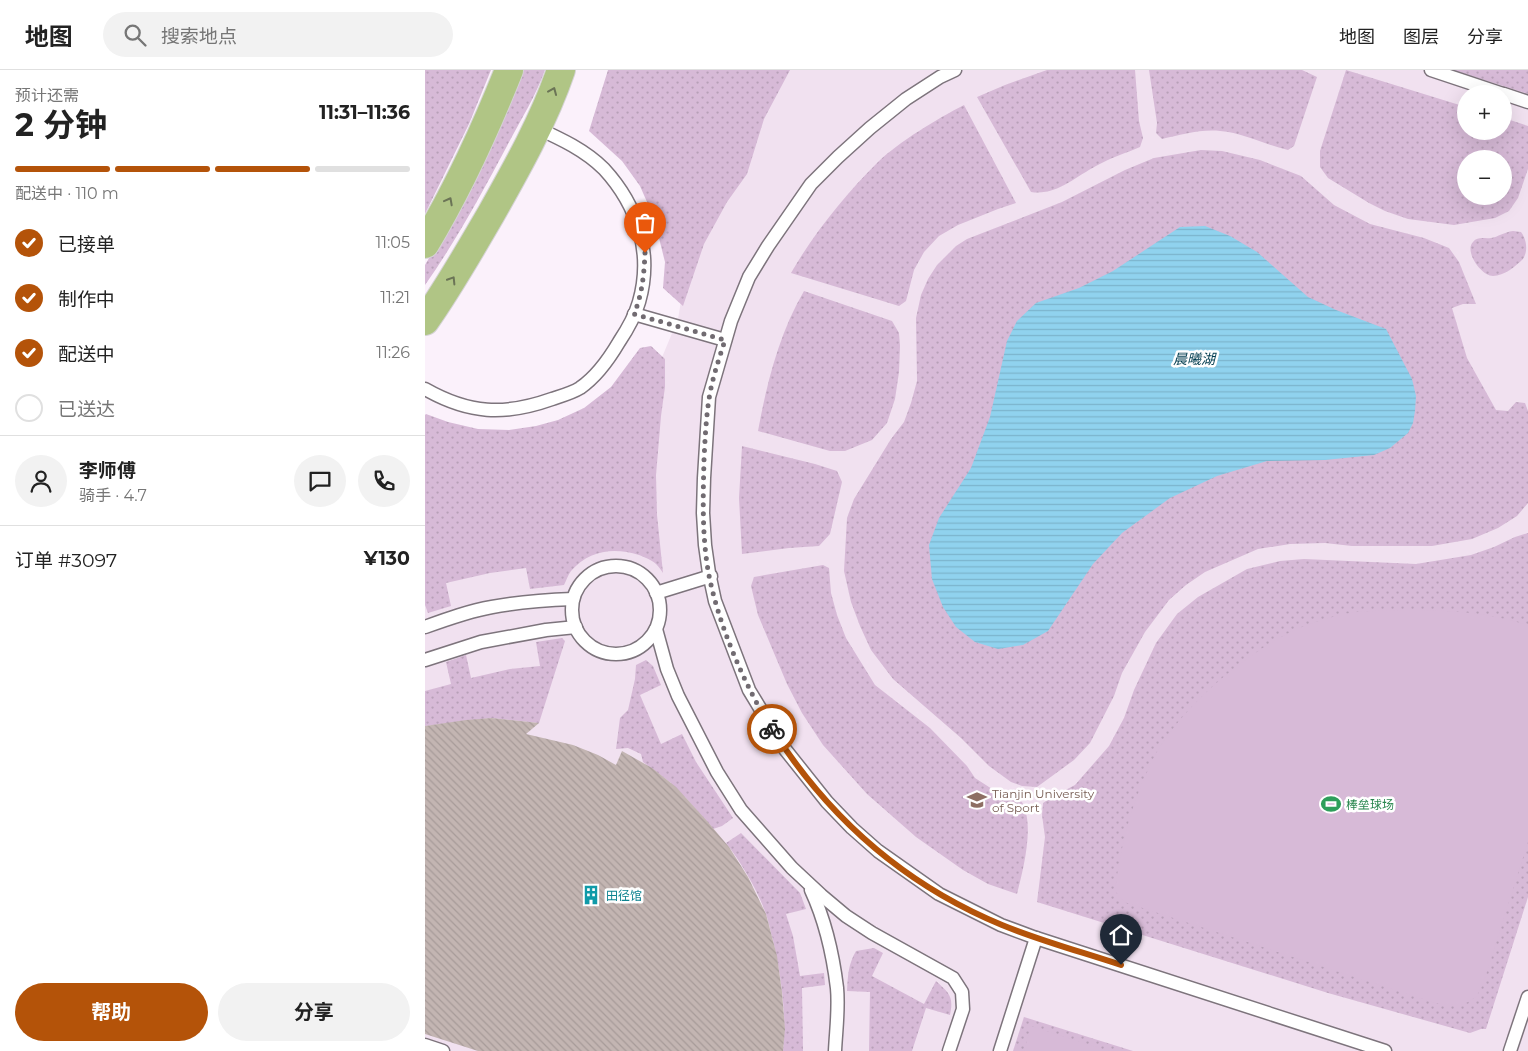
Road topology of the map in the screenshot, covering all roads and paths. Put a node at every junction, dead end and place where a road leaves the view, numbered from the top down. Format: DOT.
graph roads {
  1 [pos="509,70"];
  2 [pos="561,70"];
  3 [pos="955,70"];
  4 [pos="1431,70"];
  5 [pos="938,74"];
  6 [pos="1476,85"];
  7 [pos="1512,97"];
  8 [pos="1528,102"];
  9 [pos="537,128"];
  10 [pos="425,244"];
  11 [pos="634,314"];
  12 [pos="425,321"];
  13 [pos="725,340"];
  14 [pos="425,389"];
  15 [pos="711,576"];
  16 [pos="656,593"];
  17 [pos="573,599"];
  18 [pos="425,627"];
  19 [pos="576,627"];
  20 [pos="656,629"];
  21 [pos="425,660"];
  22 [pos="808,883"];
  23 [pos="1036,938"];
  24 [pos="1528,997"];
  25 [pos="425,1045"];
  26 [pos="443,1051"];
  27 [pos="835,1051"];
  28 [pos="949,1051"];
  29 [pos="999,1051"];
  30 [pos="1385,1051"];
  31 [pos="1510,1051"];
  10 -- 1 [label="main road, one-way"];
  9 -- 2 [label="main road, one-way"];
  3 -- 5 [label="lane"];
  4 -- 6 [label="lane"];
  5 -- 13 [label="lane"];
  7 -- 8 [label="lane"];
  9 -- 11 [label="lane"];
  12 -- 9 [label="main road, one-way"];
  11 -- 13 [label="lane"];
  11 -- 14 [label="lane"];
  13 -- 15 [label="lane"];
  15 -- 16 [label="lane"];
  15 -- 23 [label="lane"];
  16 -- 17 [label="lane"];
  16 -- 20 [label="lane"];
  17 -- 18 [label="lane"];
  17 -- 19 [label="lane"];
  19 -- 20 [label="lane"];
  19 -- 21 [label="lane"];
  20 -- 22 [label="lane"];
  22 -- 27 [label="lane"];
  22 -- 28 [label="lane"];
  23 -- 29 [label="lane"];
  23 -- 30 [label="lane"];
  24 -- 31 [label="lane"];
  25 -- 26 [label="lane"];
}
